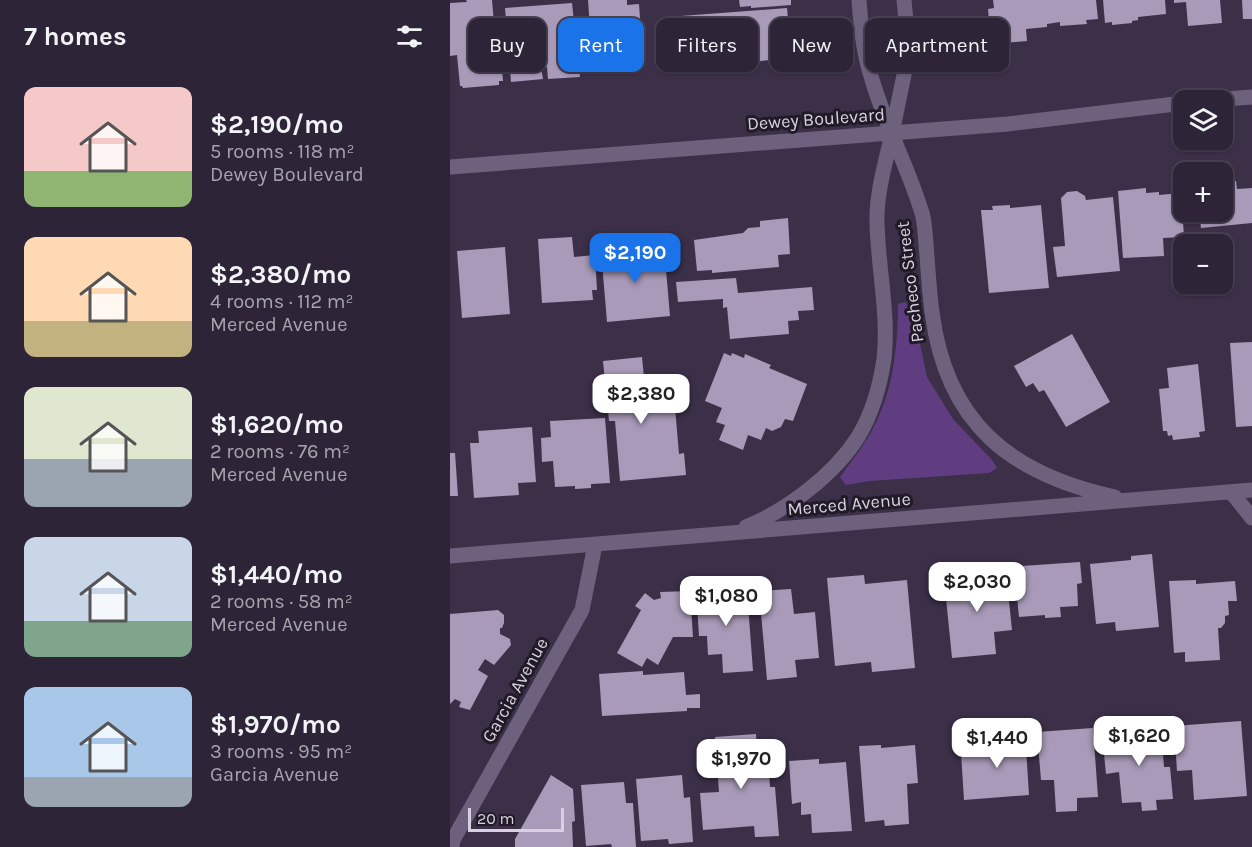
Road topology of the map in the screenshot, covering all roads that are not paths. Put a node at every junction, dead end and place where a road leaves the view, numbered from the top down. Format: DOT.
graph roads {
  1 [pos="859,0"];
  2 [pos="904,0"];
  3 [pos="1252,97"];
  4 [pos="1233,98"];
  5 [pos="1173,104"];
  6 [pos="892,133"];
  7 [pos="450,167"];
  8 [pos="1252,490"];
  9 [pos="1232,493"];
  10 [pos="1131,501"];
  11 [pos="1252,518"];
  12 [pos="730,533"];
  13 [pos="595,545"];
  14 [pos="450,556"];
  15 [pos="452,847"];
  1 -- 6 [label="street, Pacheco Street"];
  2 -- 6 [label="street, Pacheco Street"];
  3 -- 4 [label="street"];
  5 -- 6 [label="street, Dewey Boulevard"];
  6 -- 7 [label="street, Dewey Boulevard"];
  6 -- 10 [label="street, Pacheco Street"];
  6 -- 12 [label="street, Pacheco Street"];
  8 -- 9 [label="street, Merced Avenue"];
  9 -- 10 [label="street, Merced Avenue"];
  9 -- 11 [label="street"];
  10 -- 12 [label="street, Merced Avenue"];
  12 -- 13 [label="street, Merced Avenue"];
  13 -- 14 [label="street, Merced Avenue"];
  13 -- 15 [label="street, Garcia Avenue"];
}
